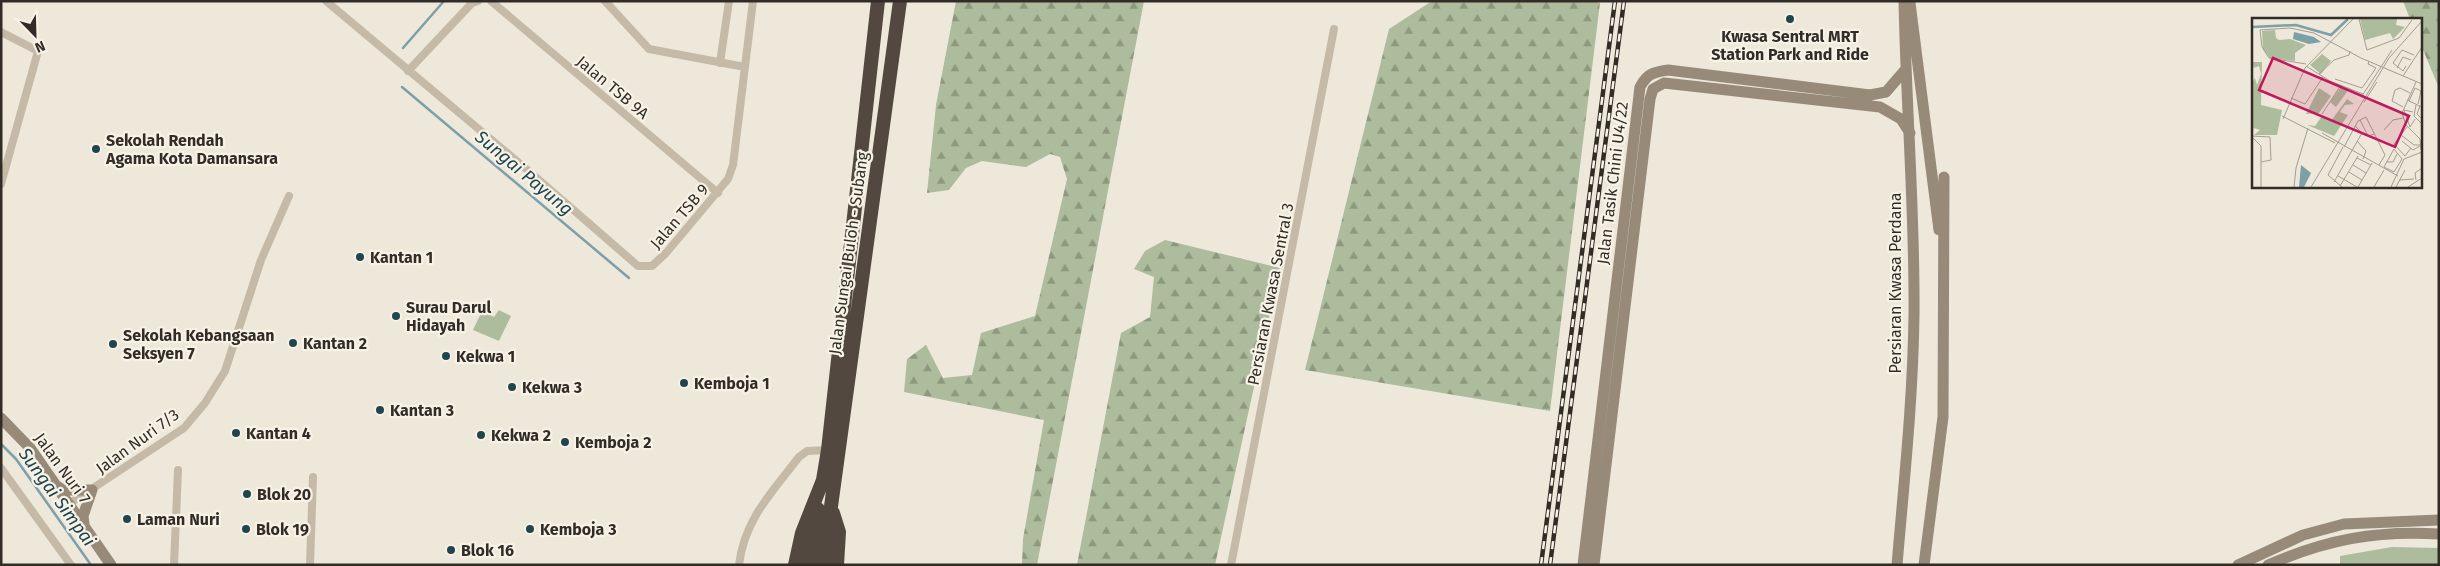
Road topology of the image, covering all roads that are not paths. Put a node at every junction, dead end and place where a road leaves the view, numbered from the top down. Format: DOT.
graph roads {
  1 [pos="326,1"];
  2 [pos="478,1"];
  3 [pos="491,1"];
  4 [pos="605,1"];
  5 [pos="729,1"];
  6 [pos="753,1"];
  7 [pos="878,1"];
  8 [pos="887,1"];
  9 [pos="900,1"];
  10 [pos="1904,1"];
  11 [pos="1910,1"];
  12 [pos="1334,29"];
  13 [pos="1,32"];
  14 [pos="720,63"];
  15 [pos="745,68"];
  16 [pos="1906,70"];
  17 [pos="408,71"];
  18 [pos="1645,77"];
  19 [pos="1653,89"];
  20 [pos="1910,133"];
  21 [pos="859,165"];
  22 [pos="1944,176"];
  23 [pos="1,184"];
  24 [pos="718,193"];
  25 [pos="289,196"];
  26 [pos="1944,254"];
  27 [pos="1,418"];
  28 [pos="828,450"];
  29 [pos="1,468"];
  30 [pos="178,470"];
  31 [pos="313,477"];
  32 [pos="823,480"];
  33 [pos="57,486"];
  34 [pos="92,490"];
  35 [pos="69,504"];
  36 [pos="2439,520"];
  37 [pos="84,526"];
  38 [pos="2439,534"];
  39 [pos="809,560"];
  40 [pos="828,564"];
  41 [pos="71,565"];
  42 [pos="111,565"];
  43 [pos="174,565"];
  44 [pos="310,565"];
  45 [pos="738,565"];
  46 [pos="795,565"];
  47 [pos="1231,565"];
  48 [pos="1583,565"];
  49 [pos="1594,565"];
  50 [pos="1896,565"];
  51 [pos="1924,565"];
  52 [pos="2238,565"];
  53 [pos="2268,565"];
  1 -- 17 [label="street, Jalan TSB 9"];
  2 -- 17 [label="street"];
  3 -- 24 [label="street, Jalan TSB 9A"];
  4 -- 14 [label="street"];
  5 -- 14 [label="street"];
  6 -- 15 [label="street, Jalan TSB 9"];
  7 -- 21 [label="highway, Jalan Sungai Buloh - Subang"];
  8 -- 21 [label="highway"];
  9 -- 40 [label="highway, Jalan Sungai Buloh - Subang"];
  10 -- 16 [label="street, Persiaran Kwasa Perdana"];
  11 -- 26 [label="street"];
  12 -- 47 [label="street, Persiaran Kwasa Sentral 3"];
  13 -- 23 [label="street"];
  14 -- 15 [label="street"];
  15 -- 24 [label="street, Jalan TSB 9"];
  16 -- 18 [label="street"];
  16 -- 20 [label="street, Persiaran Kwasa Perdana"];
  17 -- 24 [label="street, Jalan TSB 9"];
  18 -- 19 [label="street"];
  18 -- 48 [label="street, Jalan Tasik Chini U4/22"];
  19 -- 20 [label="street"];
  19 -- 49 [label="street, Jalan Tasik Chini U4/22"];
  20 -- 50 [label="street, Persiaran Kwasa Perdana"];
  21 -- 28 [label="highway, Jalan Sungai Buloh - Subang"];
  22 -- 26 [label="street"];
  25 -- 34 [label="street, Jalan Nuri 7/3"];
  26 -- 51 [label="street"];
  27 -- 33 [label="street, Jalan Nuri 7"];
  28 -- 32 [label="highway, Jalan Sungai Buloh - Subang"];
  28 -- 45 [label="street"];
  29 -- 41 [label="street"];
  30 -- 43 [label="street"];
  31 -- 44 [label="street"];
  32 -- 39 [label="highway, Jalan Sungai Buloh - Subang"];
  32 -- 46 [label="highway, Jalan Sungai Buloh - Subang"];
  33 -- 34 [label="street"];
  33 -- 35 [label="street, Jalan Nuri 7"];
  34 -- 35 [label="street, Jalan Nuri 7/3"];
  34 -- 37 [label="street"];
  35 -- 37 [label="street, Jalan Nuri 7"];
  36 -- 52 [label="street"];
  37 -- 42 [label="street, Jalan Nuri 7"];
  38 -- 53 [label="street"];
}
